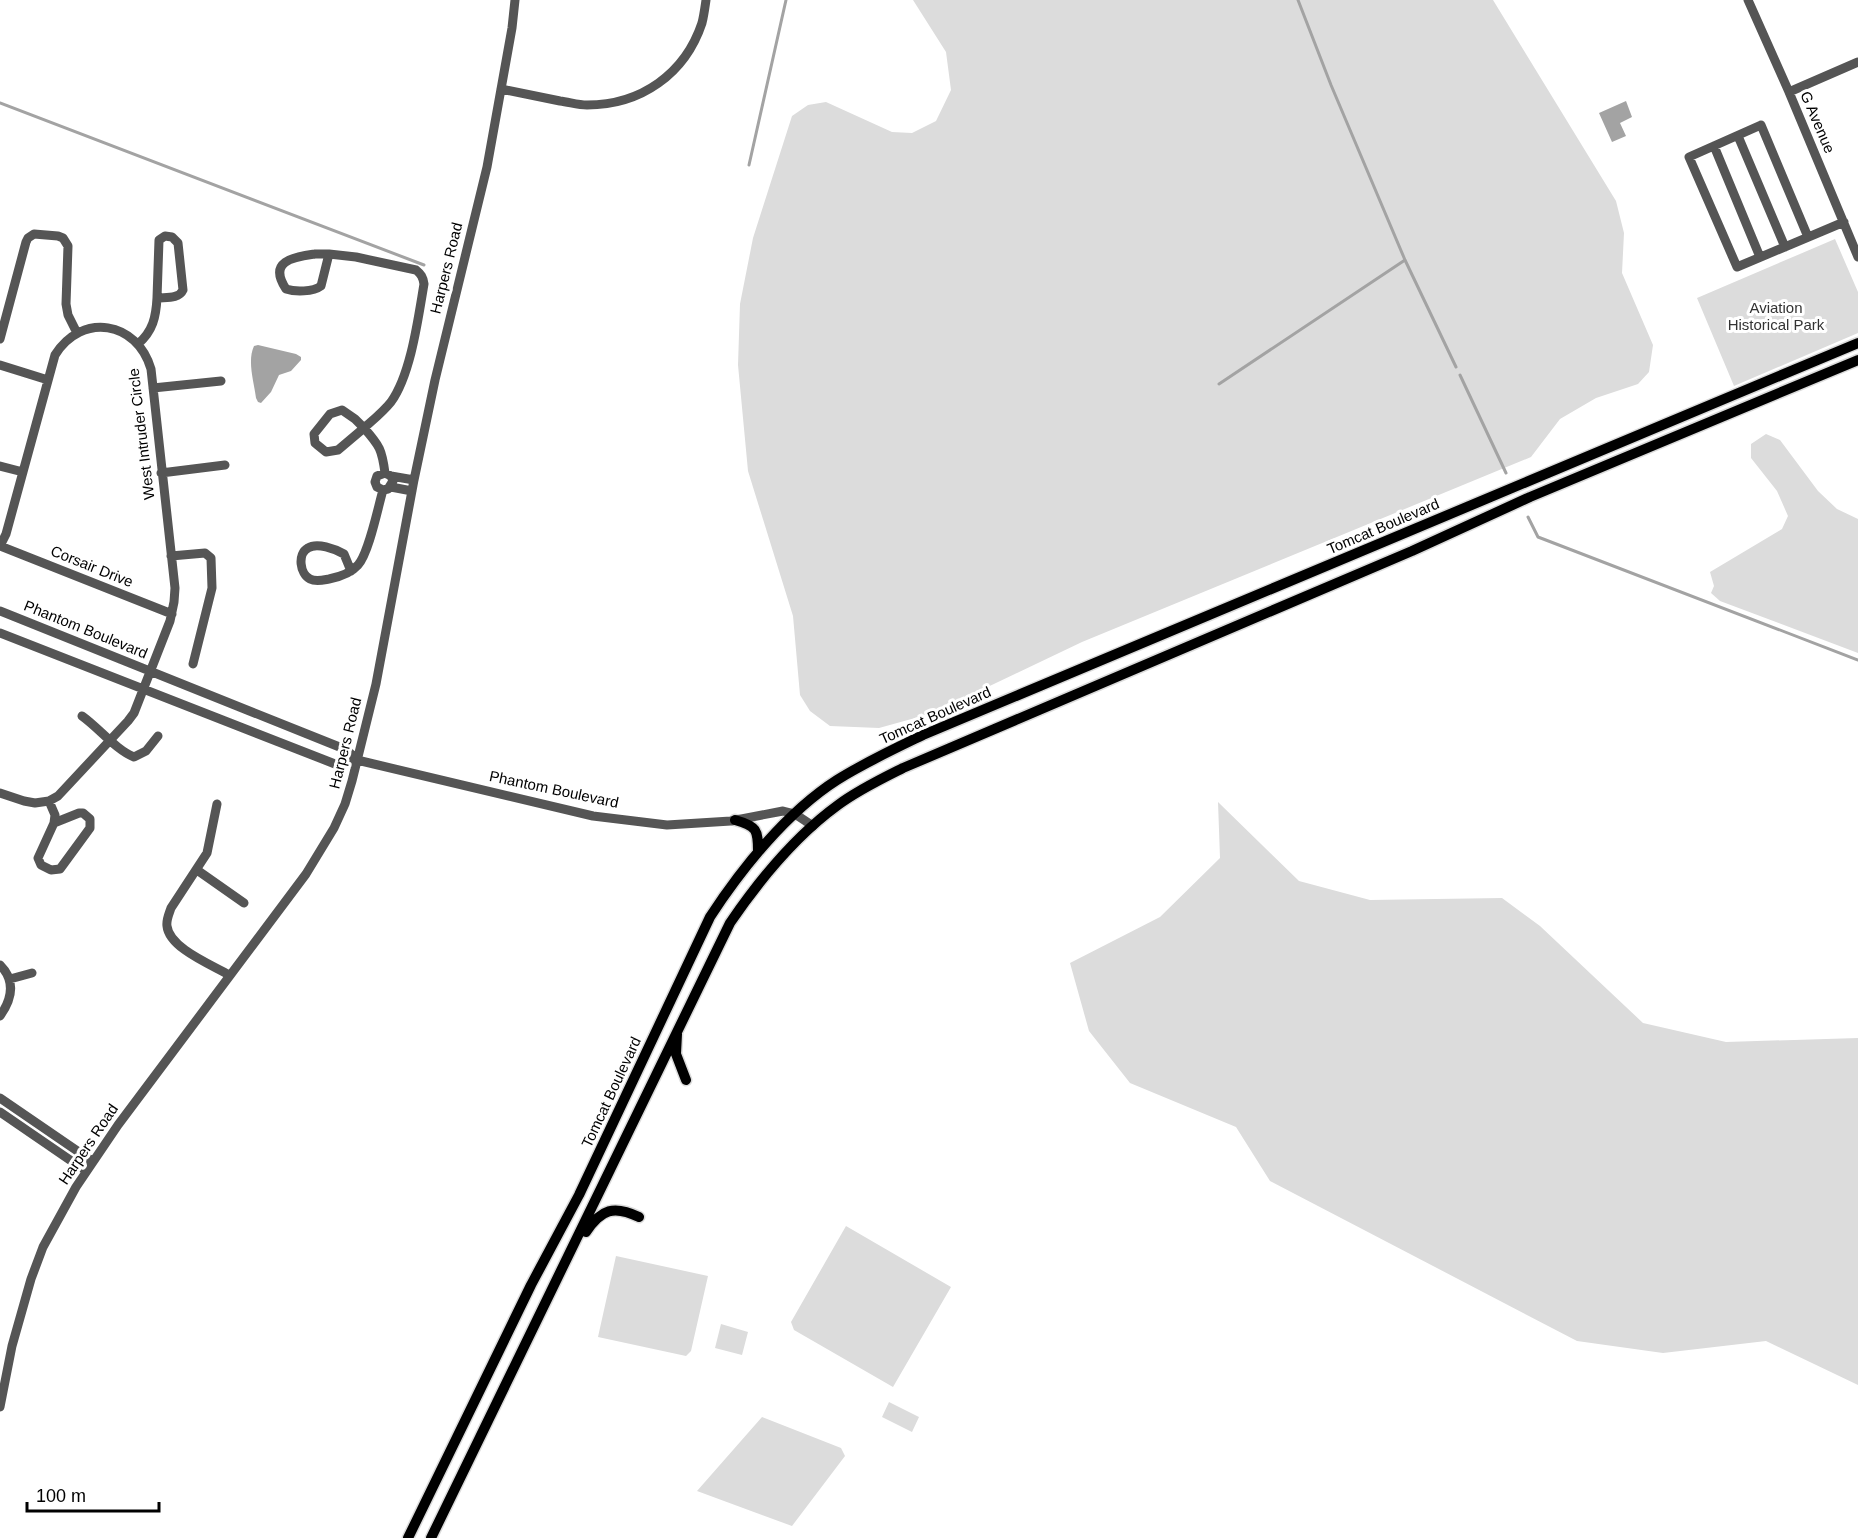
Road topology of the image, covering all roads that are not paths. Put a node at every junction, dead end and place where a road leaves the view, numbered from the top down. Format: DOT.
graph roads {
  1 [pos="515,0"];
  2 [pos="706,0"];
  3 [pos="1748,0"];
  4 [pos="1858,62"];
  5 [pos="501,89"];
  6 [pos="1789,92"];
  7 [pos="1738,136"];
  8 [pos="1714,146"];
  9 [pos="1844,222"];
  10 [pos="1808,237"];
  11 [pos="1785,247"];
  12 [pos="329,254"];
  13 [pos="1760,257"];
  14 [pos="1858,257"];
  15 [pos="157,298"];
  16 [pos="77,333"];
  17 [pos="0,339"];
  18 [pos="1858,343"];
  19 [pos="138,344"];
  20 [pos="1858,360"];
  21 [pos="0,365"];
  22 [pos="48,380"];
  23 [pos="221,381"];
  24 [pos="153,388"];
  25 [pos="364,428"];
  26 [pos="225,465"];
  27 [pos="0,466"];
  28 [pos="23,472"];
  29 [pos="161,473"];
  30 [pos="388,475"];
  31 [pos="414,480"];
  32 [pos="387,489"];
  33 [pos="412,491"];
  34 [pos="0,546"];
  35 [pos="171,556"];
  36 [pos="351,570"];
  37 [pos="0,611"];
  38 [pos="172,614"];
  39 [pos="0,633"];
  40 [pos="193,664"];
  41 [pos="151,671"];
  42 [pos="143,690"];
  43 [pos="82,716"];
  44 [pos="158,736"];
  45 [pos="111,740"];
  46 [pos="357,760"];
  47 [pos="0,793"];
  48 [pos="49,801"];
  49 [pos="217,804"];
  50 [pos="795,814"];
  51 [pos="735,820"];
  52 [pos="54,823"];
  53 [pos="813,826"];
  54 [pos="758,851"];
  55 [pos="197,870"];
  56 [pos="244,903"];
  57 [pos="0,965"];
  58 [pos="32,973"];
  59 [pos="229,975"];
  60 [pos="10,979"];
  61 [pos="0,1016"];
  62 [pos="677,1031"];
  63 [pos="686,1080"];
  64 [pos="0,1098"];
  65 [pos="0,1112"];
  66 [pos="92,1161"];
  67 [pos="86,1171"];
  68 [pos="639,1217"];
  69 [pos="564,1264"];
  70 [pos="0,1407"];
  71 [pos="433,1536"];
  72 [pos="408,1538"];
  1 -- 5 [label="street, Harpers Road"];
  2 -- 5 [label="street"];
  3 -- 6 [label="street, G Avenue"];
  4 -- 6 [label="street"];
  5 -- 31 [label="street, Harpers Road"];
  6 -- 9 [label="street, G Avenue"];
  7 -- 8 [label="street"];
  7 -- 10 [label="street"];
  7 -- 11 [label="street"];
  8 -- 13 [label="street"];
  8 -- 13 [label="street"];
  9 -- 10 [label="street"];
  9 -- 14 [label="street, G Avenue"];
  10 -- 11 [label="street"];
  11 -- 13 [label="street"];
  12 -- 12 [label="street"];
  12 -- 25 [label="street"];
  15 -- 15 [label="street"];
  15 -- 19 [label="street"];
  16 -- 17 [label="street"];
  16 -- 19 [label="street"];
  16 -- 22 [label="street"];
  18 -- 50 [label="main road, Tomcat Boulevard"];
  19 -- 24 [label="street, West Intruder Circle"];
  20 -- 53 [label="main road"];
  21 -- 22 [label="street"];
  22 -- 28 [label="street"];
  23 -- 24 [label="street"];
  24 -- 29 [label="street, West Intruder Circle"];
  25 -- 25 [label="street"];
  25 -- 30 [label="street"];
  26 -- 29 [label="street"];
  27 -- 28 [label="street"];
  28 -- 34 [label="street"];
  29 -- 35 [label="street, West Intruder Circle"];
  30 -- 31 [label="street"];
  30 -- 32 [label="street"];
  30 -- 32 [label="street"];
  31 -- 33 [label="street, Harpers Road"];
  32 -- 33 [label="street"];
  32 -- 36 [label="street"];
  33 -- 46 [label="street, Harpers Road"];
  34 -- 38 [label="street, Corsair Drive"];
  35 -- 38 [label="street, West Intruder Circle"];
  35 -- 40 [label="street"];
  36 -- 36 [label="street"];
  37 -- 41 [label="street, Phantom Boulevard"];
  38 -- 41 [label="street, West Intruder Circle"];
  39 -- 42 [label="street, Phantom Boulevard"];
  41 -- 42 [label="street, West Intruder Circle"];
  41 -- 46 [label="street, Phantom Boulevard"];
  42 -- 45 [label="street, West Intruder Circle"];
  42 -- 46 [label="street, Phantom Boulevard"];
  43 -- 45 [label="street"];
  44 -- 45 [label="street"];
  45 -- 48 [label="street, West Intruder Circle"];
  46 -- 51 [label="street, Phantom Boulevard"];
  46 -- 59 [label="street, Harpers Road"];
  47 -- 48 [label="street"];
  48 -- 52 [label="street"];
  49 -- 55 [label="street"];
  50 -- 51 [label="street, Phantom Boulevard"];
  50 -- 53 [label="street"];
  50 -- 54 [label="main road, Tomcat Boulevard"];
  51 -- 54 [label="main road"];
  52 -- 52 [label="street"];
  53 -- 62 [label="main road"];
  54 -- 72 [label="main road, Tomcat Boulevard"];
  55 -- 56 [label="street"];
  55 -- 59 [label="street"];
  57 -- 60 [label="street"];
  58 -- 60 [label="street"];
  59 -- 66 [label="street, Harpers Road"];
  60 -- 61 [label="street"];
  62 -- 63 [label="main road"];
  62 -- 69 [label="main road"];
  64 -- 66 [label="street"];
  65 -- 67 [label="street"];
  66 -- 67 [label="street, Harpers Road"];
  67 -- 70 [label="street, Harpers Road"];
  68 -- 69 [label="main road"];
  69 -- 71 [label="main road"];
}
